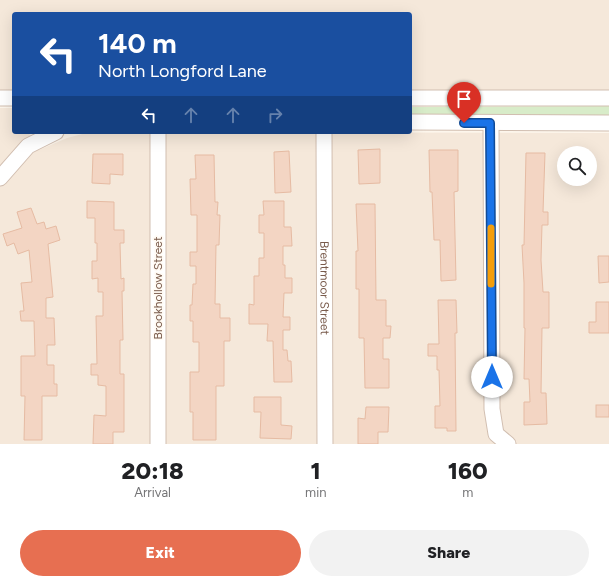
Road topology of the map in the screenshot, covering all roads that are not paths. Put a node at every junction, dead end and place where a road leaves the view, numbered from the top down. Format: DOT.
graph roads {
  1 [pos="0,98"];
  2 [pos="12,98"];
  3 [pos="412,98"];
  4 [pos="609,98"];
  5 [pos="412,122"];
  6 [pos="490,123"];
  7 [pos="609,123"];
  8 [pos="52,134"];
  9 [pos="158,134"];
  10 [pos="324,134"];
  11 [pos="0,178"];
  12 [pos="158,444"];
  13 [pos="325,444"];
  14 [pos="508,444"];
  1 -- 2 [label="street"];
  3 -- 4 [label="street"];
  5 -- 6 [label="street"];
  6 -- 7 [label="street"];
  6 -- 14 [label="street"];
  8 -- 11 [label="street"];
  9 -- 12 [label="street, Brookhollow Street"];
  10 -- 13 [label="street, Brentmoor Street"];
}
